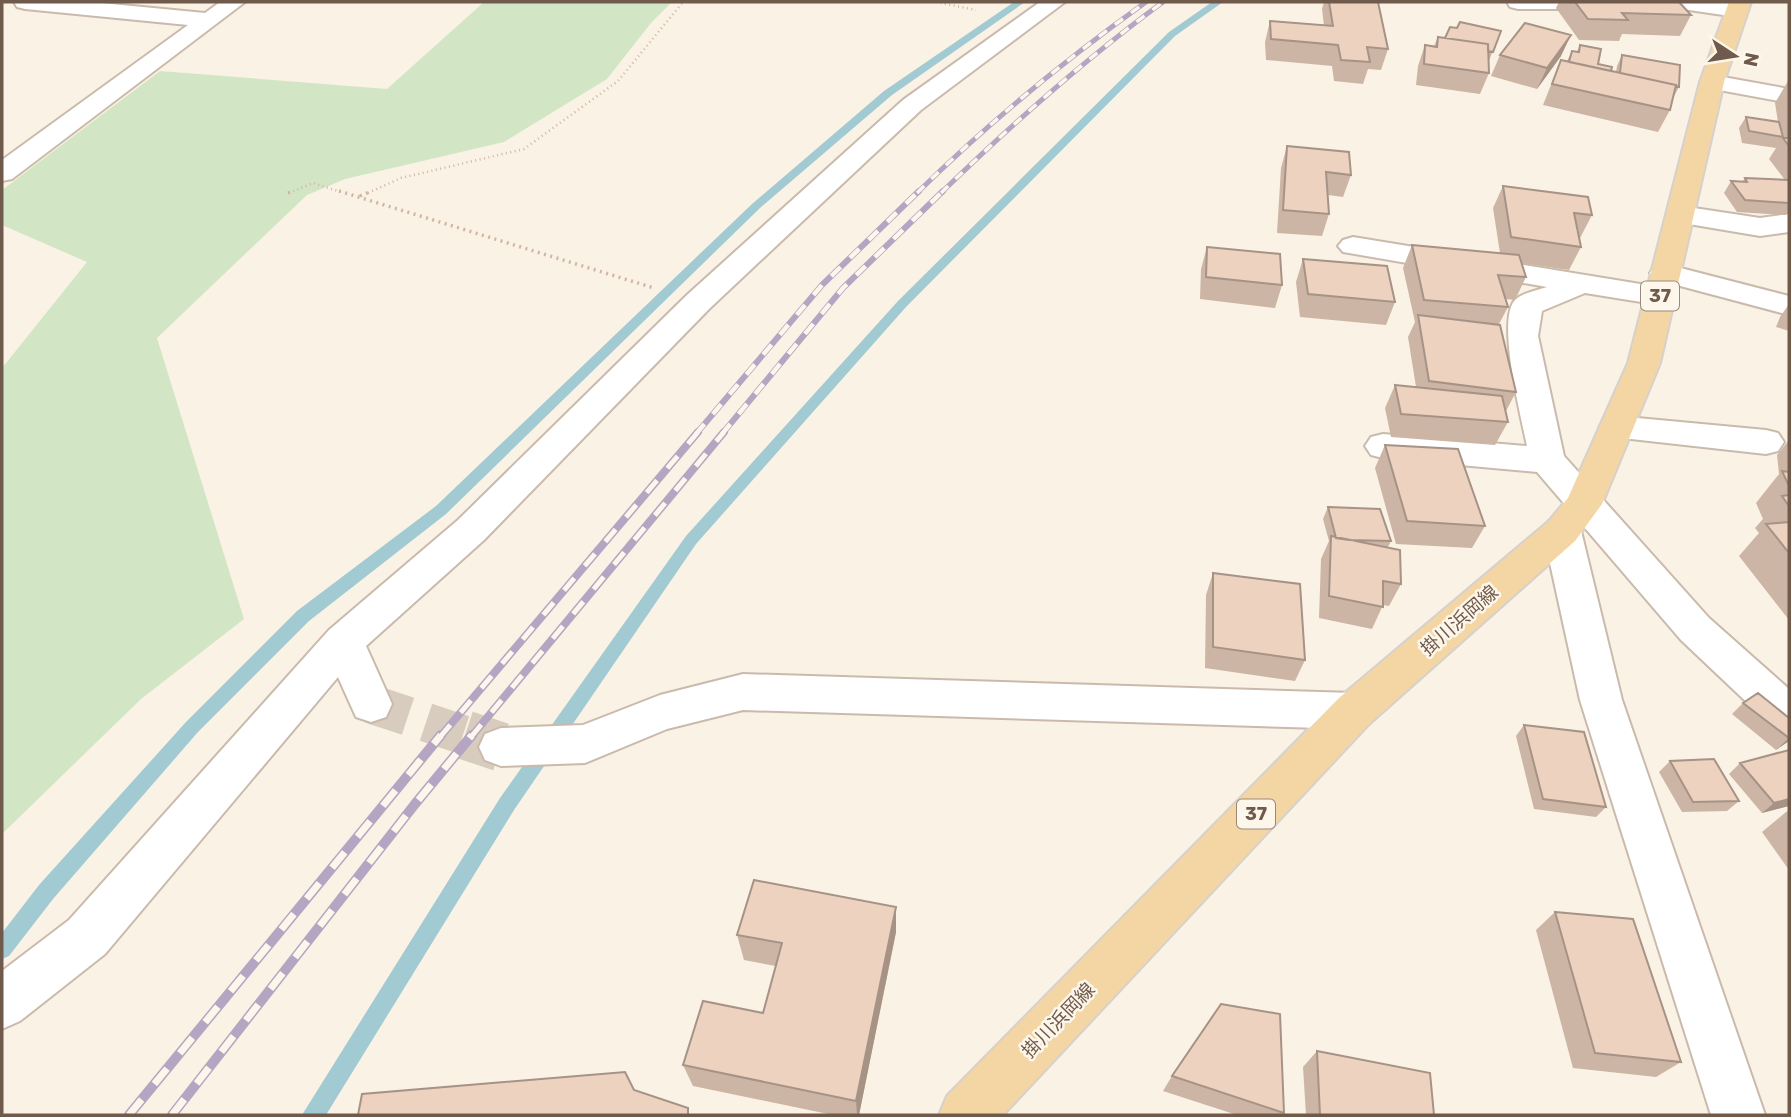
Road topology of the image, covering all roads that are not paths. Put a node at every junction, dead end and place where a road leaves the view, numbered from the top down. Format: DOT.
graph roads {
  1 [pos="25,2"];
  2 [pos="234,2"];
  3 [pos="1054,2"];
  4 [pos="1518,2"];
  5 [pos="1589,2"];
  6 [pos="1640,2"];
  7 [pos="1739,6"];
  8 [pos="209,20"];
  9 [pos="1712,82"];
  10 [pos="1789,96"];
  11 [pos="2,173"];
  12 [pos="1681,215"];
  13 [pos="1789,223"];
  14 [pos="1353,246"];
  15 [pos="1582,283"];
  16 [pos="1663,284"];
  17 [pos="1789,306"];
  18 [pos="1616,428"];
  19 [pos="1766,442"];
  20 [pos="1383,446"];
  21 [pos="1547,460"];
  22 [pos="1573,517"];
  23 [pos="343,642"];
  24 [pos="370,704"];
  25 [pos="1354,711"];
  26 [pos="1789,715"];
  27 [pos="501,747"];
  28 [pos="2,1003"];
  29 [pos="966,1115"];
  30 [pos="1738,1115"];
  1 -- 8 [label="street"];
  2 -- 8 [label="street"];
  3 -- 23 [label="street"];
  4 -- 5 [label="street"];
  6 -- 7 [label="street"];
  7 -- 9 [label="main road, 掛川浜岡線 / 37"];
  8 -- 11 [label="street"];
  9 -- 10 [label="street"];
  9 -- 12 [label="main road, 掛川浜岡線 / 37"];
  12 -- 13 [label="street"];
  12 -- 16 [label="main road, 掛川浜岡線 / 37"];
  14 -- 15 [label="street"];
  15 -- 16 [label="street"];
  15 -- 21 [label="street"];
  16 -- 17 [label="street"];
  16 -- 18 [label="main road, 掛川浜岡線 / 37"];
  18 -- 19 [label="street"];
  18 -- 22 [label="main road, 掛川浜岡線 / 37"];
  20 -- 21 [label="street"];
  21 -- 22 [label="street"];
  22 -- 25 [label="main road, 掛川浜岡線 / 37"];
  22 -- 26 [label="street"];
  22 -- 30 [label="street"];
  23 -- 24 [label="street"];
  23 -- 28 [label="street"];
  25 -- 27 [label="street"];
  25 -- 29 [label="main road, 掛川浜岡線 / 37"];
}
